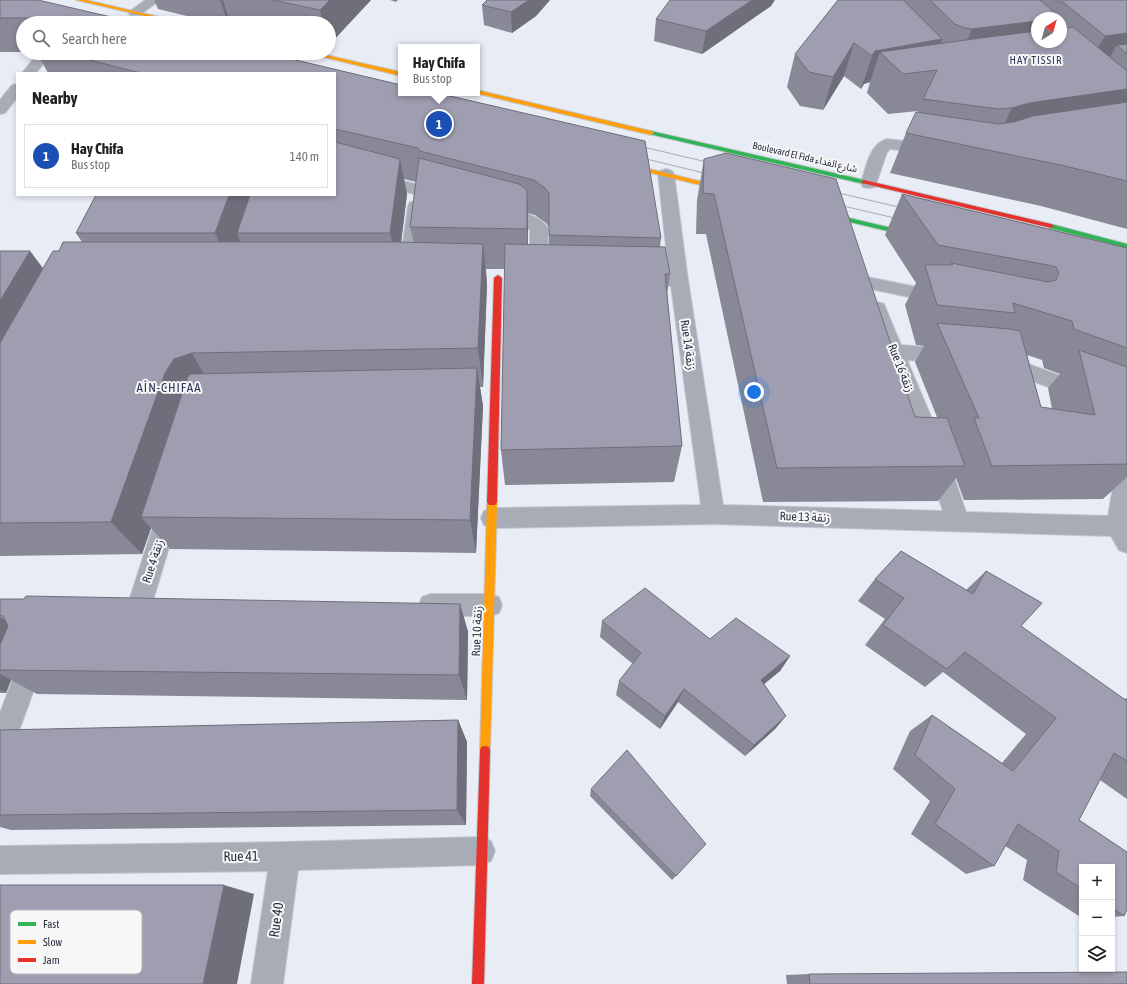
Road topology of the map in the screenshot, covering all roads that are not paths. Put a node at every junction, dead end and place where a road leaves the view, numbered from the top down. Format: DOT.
graph roads {
  1 [pos="79,0"];
  2 [pos="154,0"];
  3 [pos="136,12"];
  4 [pos="153,16"];
  5 [pos="336,59"];
  6 [pos="39,60"];
  7 [pos="30,72"];
  8 [pos="398,73"];
  9 [pos="16,89"];
  10 [pos="480,93"];
  11 [pos="0,110"];
  12 [pos="949,152"];
  13 [pos="612,162"];
  14 [pos="336,168"];
  15 [pos="666,174"];
  16 [pos="869,183"];
  17 [pos="418,189"];
  18 [pos="741,193"];
  19 [pos="462,202"];
  20 [pos="484,208"];
  21 [pos="808,210"];
  22 [pos="838,217"];
  23 [pos="923,238"];
  24 [pos="848,239"];
  25 [pos="1127,246"];
  26 [pos="407,276"];
  27 [pos="518,278"];
  28 [pos="624,279"];
  29 [pos="679,280"];
  30 [pos="959,301"];
  31 [pos="895,352"];
  32 [pos="1016,367"];
  33 [pos="1018,391"];
  34 [pos="472,396"];
  35 [pos="495,396"];
  36 [pos="1127,408"];
  37 [pos="1127,469"];
  38 [pos="175,494"];
  39 [pos="713,514"];
  40 [pos="492,518"];
  41 [pos="958,521"];
  42 [pos="1122,535"];
  43 [pos="490,605"];
  44 [pos="410,606"];
  45 [pos="115,607"];
  46 [pos="139,607"];
  47 [pos="163,607"];
  48 [pos="35,652"];
  49 [pos="0,749"];
  50 [pos="481,851"];
  51 [pos="285,856"];
  52 [pos="0,860"];
  53 [pos="267,984"];
  54 [pos="478,984"];
  1 -- 3 [label="main road"];
  2 -- 3 [label="street"];
  3 -- 4 [label="main road"];
  5 -- 8 [label="main road"];
  6 -- 7 [label="street"];
  9 -- 11 [label="street"];
  10 -- 16 [label="main road, Boulevard El Fida شارع الفداء"];
  12 -- 16 [label="street"];
  13 -- 15 [label="main road"];
  14 -- 17 [label="street"];
  15 -- 18 [label="main road"];
  15 -- 29 [label="street, Rue 14 زنقة"];
  16 -- 25 [label="main road, Boulevard El Fida شارع الفداء"];
  17 -- 19 [label="street"];
  17 -- 26 [label="street"];
  20 -- 27 [label="street"];
  21 -- 22 [label="main road"];
  22 -- 23 [label="main road"];
  22 -- 24 [label="street"];
  27 -- 35 [label="main road, Rue 10 زنقة"];
  28 -- 29 [label="street"];
  29 -- 39 [label="street, Rue 14 زنقة"];
  30 -- 31 [label="street, Rue 16 زنقة"];
  31 -- 32 [label="street"];
  31 -- 41 [label="street, Rue 16 زنقة"];
  32 -- 33 [label="street"];
  32 -- 36 [label="street"];
  34 -- 35 [label="street"];
  35 -- 40 [label="main road, Rue 10 زنقة"];
  37 -- 42 [label="street"];
  38 -- 46 [label="street, Rue 4 زنقة"];
  39 -- 40 [label="street, Rue 13 زنقة"];
  39 -- 41 [label="street, Rue 13 زنقة"];
  40 -- 43 [label="main road, Rue 10 زنقة"];
  41 -- 42 [label="street, Rue 13 زنقة"];
  43 -- 44 [label="street"];
  43 -- 50 [label="main road, Rue 10 زنقة"];
  45 -- 46 [label="street"];
  46 -- 47 [label="street"];
  48 -- 49 [label="street"];
  50 -- 51 [label="street, Rue 41"];
  50 -- 54 [label="main road, Rue 10 زنقة"];
  51 -- 52 [label="street, Rue 41"];
  51 -- 53 [label="street, Rue 40"];
}
